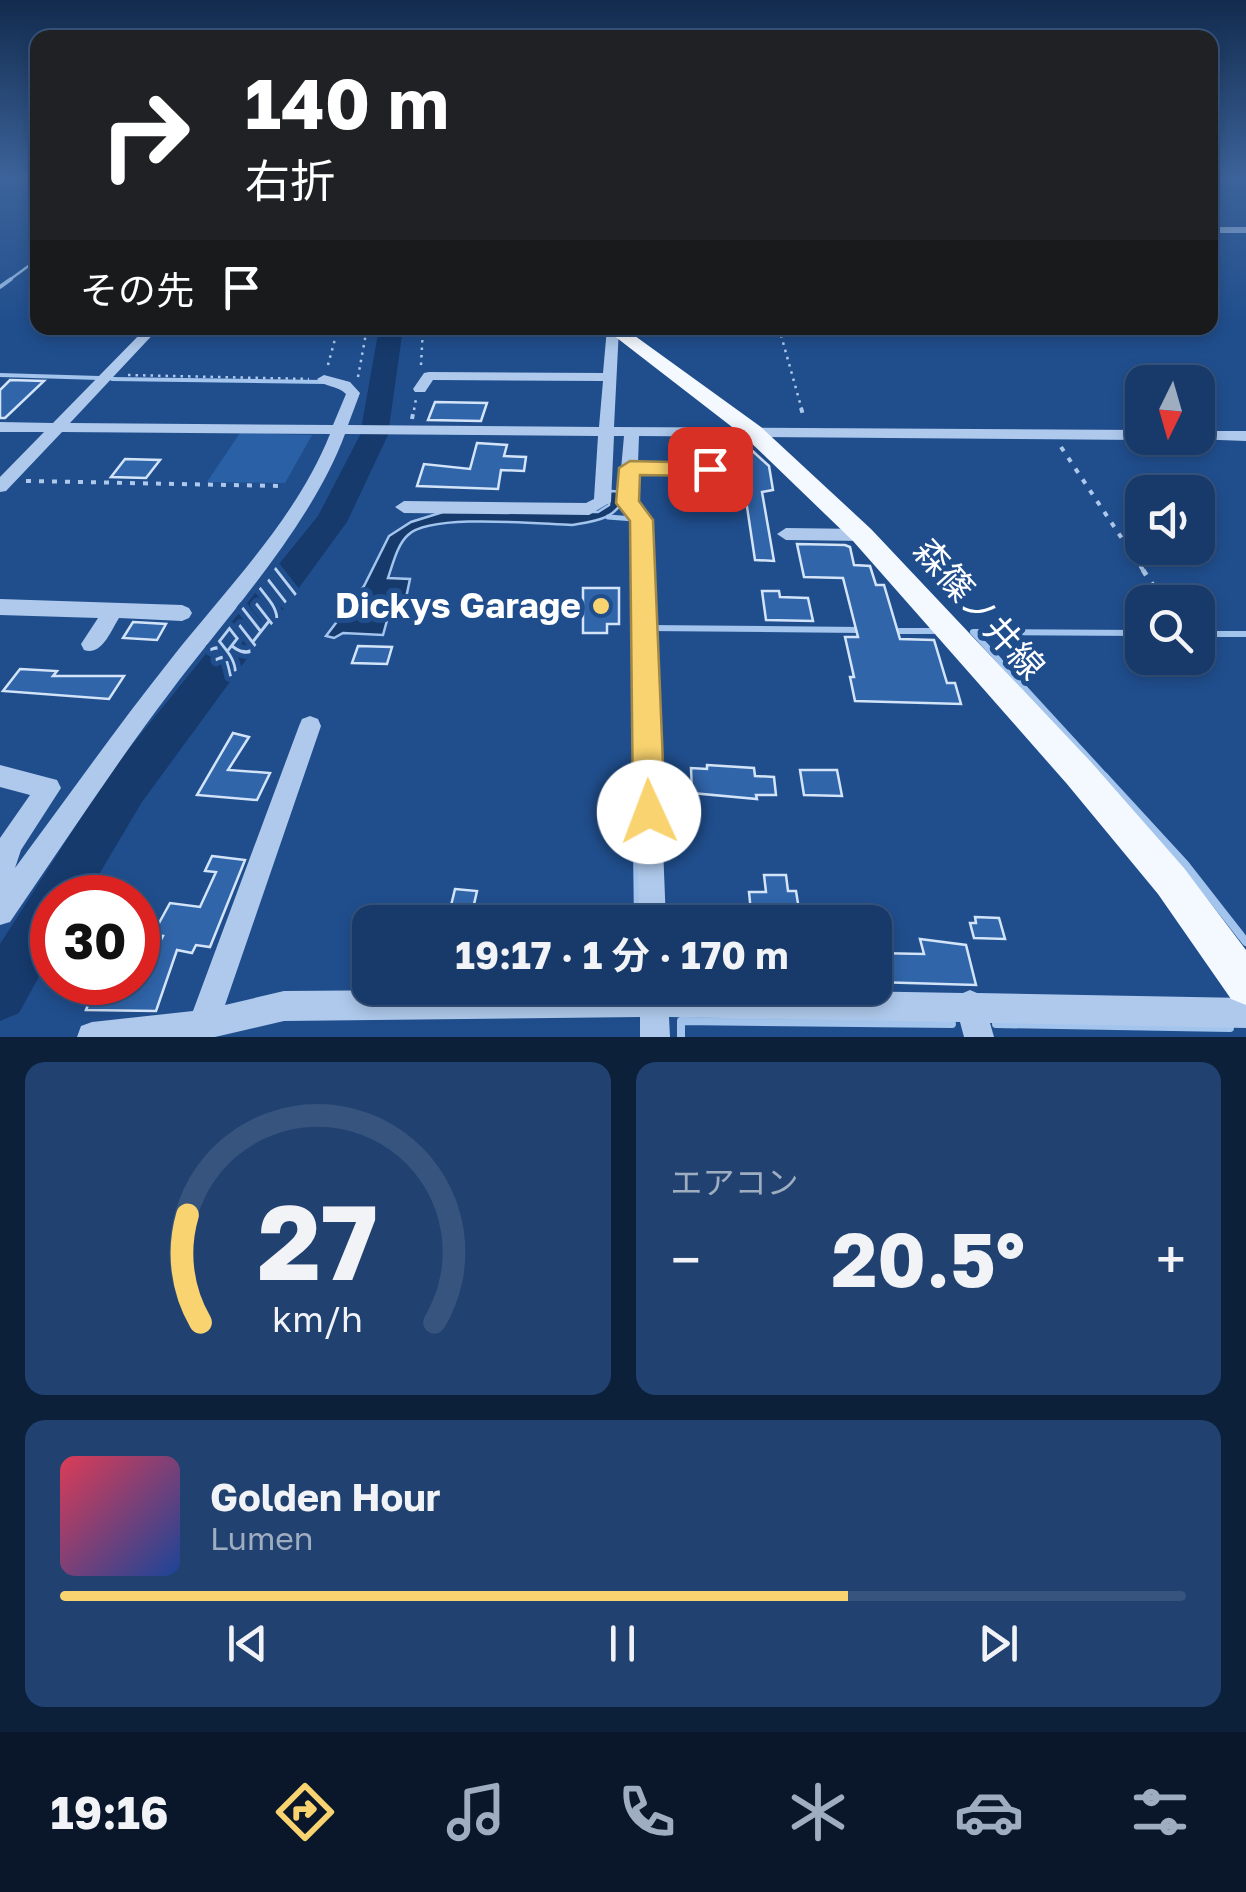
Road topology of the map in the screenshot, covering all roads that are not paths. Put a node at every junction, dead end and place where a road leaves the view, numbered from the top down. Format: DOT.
graph roads {
  1 [pos="1218,230"];
  2 [pos="1246,230"];
  3 [pos="146,335"];
  4 [pos="612,335"];
  5 [pos="622,335"];
  6 [pos="606,378"];
  7 [pos="324,379"];
  8 [pos="424,382"];
  9 [pos="58,426"];
  10 [pos="0,427"];
  11 [pos="342,428"];
  12 [pos="606,430"];
  13 [pos="631,430"];
  14 [pos="753,432"];
  15 [pos="1125,435"];
  16 [pos="1215,436"];
  17 [pos="1246,436"];
  18 [pos="630,468"];
  19 [pos="710,469"];
  20 [pos="3,483"];
  21 [pos="404,507"];
  22 [pos="786,534"];
  23 [pos="862,534"];
  24 [pos="0,606"];
  25 [pos="113,611"];
  26 [pos="182,613"];
  27 [pos="91,644"];
  28 [pos="310,726"];
  29 [pos="0,776"];
  30 [pos="5,850"];
  31 [pos="0,876"];
  32 [pos="652,905"];
  33 [pos="0,912"];
  34 [pos="1246,984"];
  35 [pos="892,1003"];
  36 [pos="352,1004"];
  37 [pos="654,1005"];
  38 [pos="970,1005"];
  39 [pos="1246,1013"];
  40 [pos="203,1024"];
  41 [pos="92,1037"];
  42 [pos="655,1037"];
  43 [pos="978,1037"];
  1 -- 2 [label="street"];
  3 -- 9 [label="street"];
  4 -- 6 [label="street"];
  5 -- 14 [label="main road, 森篠ノ井線"];
  6 -- 8 [label="street"];
  6 -- 12 [label="street"];
  7 -- 11 [label="street"];
  9 -- 10 [label="street"];
  9 -- 11 [label="street"];
  9 -- 20 [label="street"];
  11 -- 12 [label="street"];
  11 -- 33 [label="street"];
  12 -- 13 [label="street"];
  12 -- 21 [label="street"];
  13 -- 14 [label="street"];
  13 -- 18 [label="street"];
  14 -- 15 [label="street"];
  14 -- 23 [label="main road, 森篠ノ井線"];
  16 -- 17 [label="street"];
  18 -- 19 [label="street"];
  18 -- 32 [label="street"];
  22 -- 23 [label="street"];
  23 -- 34 [label="main road, 森篠ノ井線"];
  24 -- 25 [label="street"];
  25 -- 26 [label="street"];
  25 -- 27 [label="street"];
  28 -- 40 [label="street"];
  29 -- 30 [label="street"];
  30 -- 31 [label="street"];
  35 -- 38 [label="street"];
  36 -- 40 [label="street"];
  37 -- 42 [label="street"];
  38 -- 39 [label="street"];
  38 -- 43 [label="street"];
  40 -- 41 [label="street"];
}
